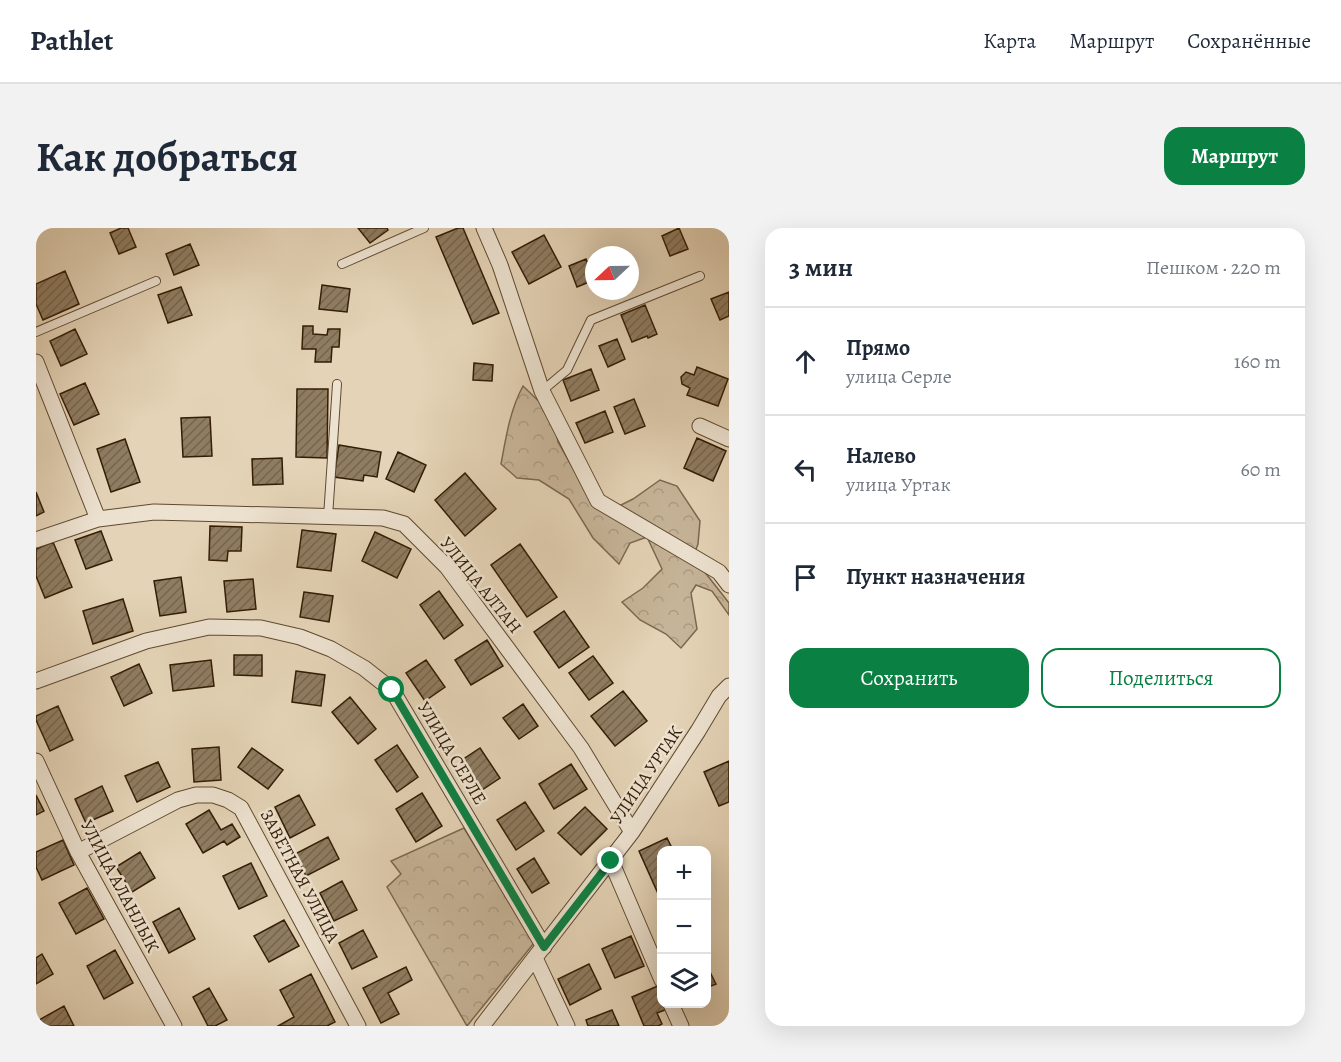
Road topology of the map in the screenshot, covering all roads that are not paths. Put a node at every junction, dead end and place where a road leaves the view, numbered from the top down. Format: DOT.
graph roads {
  1 [pos="424,228"];
  2 [pos="484,228"];
  3 [pos="342,264"];
  4 [pos="700,276"];
  5 [pos="156,281"];
  6 [pos="36,332"];
  7 [pos="36,362"];
  8 [pos="337,384"];
  9 [pos="542,392"];
  10 [pos="700,426"];
  11 [pos="729,439"];
  12 [pos="328,517"];
  13 [pos="98,519"];
  14 [pos="36,540"];
  15 [pos="729,585"];
  16 [pos="36,681"];
  17 [pos="729,686"];
  18 [pos="36,761"];
  19 [pos="632,832"];
  20 [pos="78,852"];
  21 [pos="611,861"];
  22 [pos="539,952"];
  23 [pos="657,968"];
  24 [pos="673,1008"];
  25 [pos="174,1026"];
  26 [pos="358,1026"];
  27 [pos="482,1026"];
  28 [pos="567,1026"];
  29 [pos="681,1026"];
  1 -- 3 [label="lane"];
  2 -- 9 [label="street"];
  4 -- 9 [label="lane"];
  5 -- 6 [label="lane"];
  7 -- 13 [label="street"];
  8 -- 12 [label="lane"];
  9 -- 15 [label="street"];
  10 -- 11 [label="street"];
  12 -- 13 [label="street, УЛИЦА АЛТАН"];
  12 -- 19 [label="street, УЛИЦА АЛТАН"];
  13 -- 14 [label="street, УЛИЦА АЛТАН"];
  16 -- 22 [label="street, УЛИЦА СЕРЛЕ"];
  17 -- 19 [label="street, УЛИЦА УРТАК"];
  18 -- 20 [label="street, УЛИЦА АЛАНЛЫК"];
  19 -- 21 [label="street, УЛИЦА УРТАК"];
  20 -- 25 [label="street, УЛИЦА АЛАНЛЫК"];
  20 -- 26 [label="street, ЗАВЕТНАЯ УЛИЦА"];
  21 -- 22 [label="street, УЛИЦА УРТАК"];
  21 -- 23 [label="street"];
  22 -- 27 [label="street, УЛИЦА УРТАК"];
  22 -- 28 [label="street, УЛИЦА СЕРЛЕ"];
  24 -- 29 [label="street"];
}
